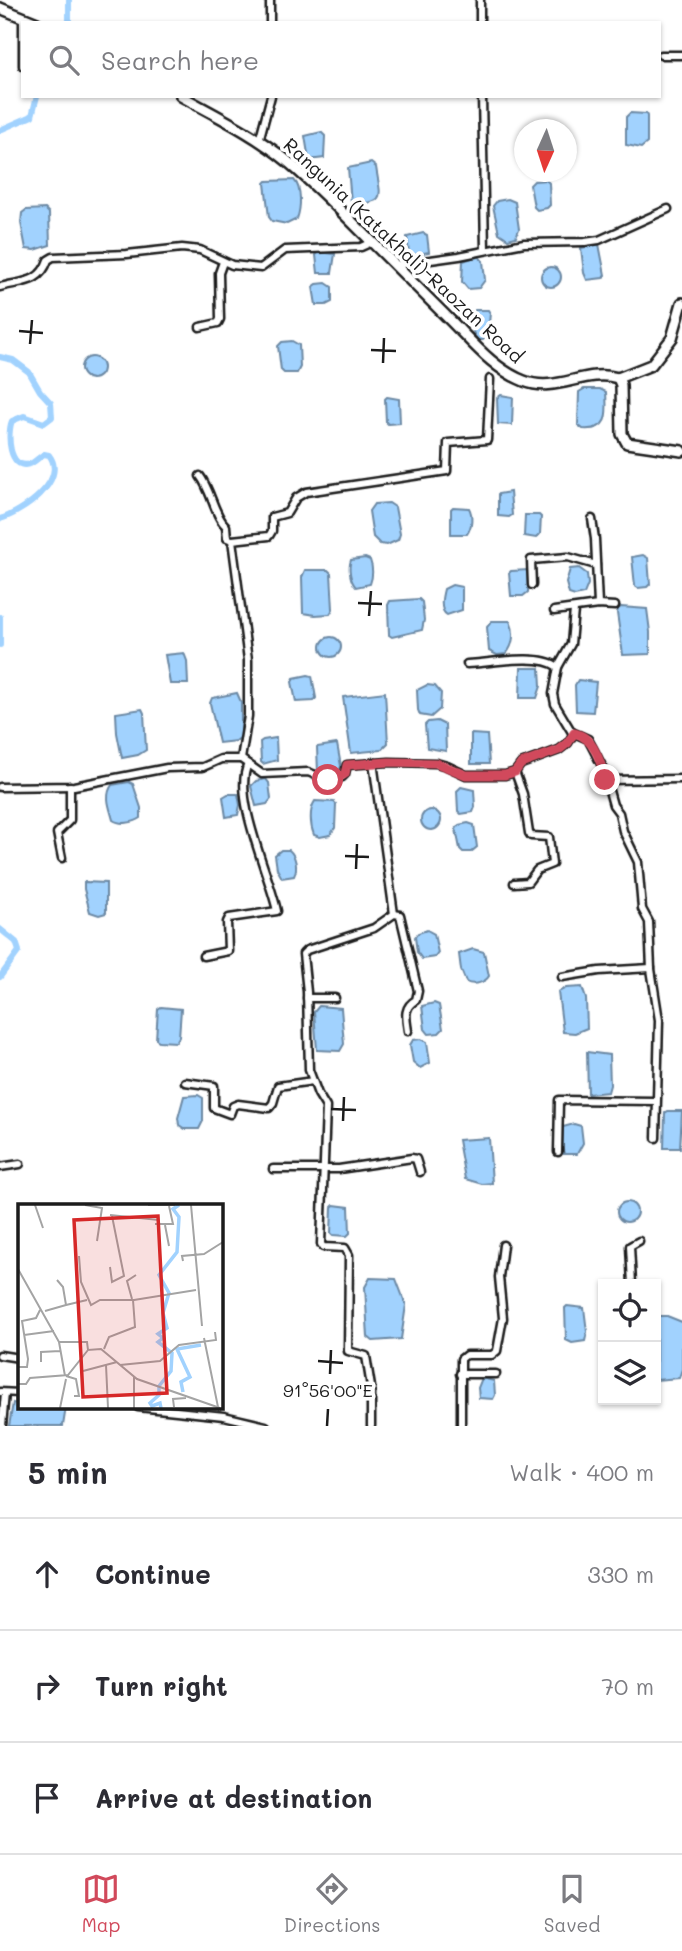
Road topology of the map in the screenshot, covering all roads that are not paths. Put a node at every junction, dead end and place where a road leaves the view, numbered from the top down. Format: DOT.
graph roads {
  1 [pos="270,0"];
  2 [pos="480,0"];
  3 [pos="0,8"];
  4 [pos="23,17"];
  5 [pos="23,21"];
  6 [pos="32,21"];
  7 [pos="270,21"];
  8 [pos="480,21"];
  9 [pos="661,55"];
  10 [pos="682,55"];
  11 [pos="184,98"];
  12 [pos="270,98"];
  13 [pos="482,98"];
  14 [pos="259,141"];
  15 [pos="668,209"];
  16 [pos="372,242"];
  17 [pos="485,250"];
  18 [pos="223,262"];
  19 [pos="395,265"];
  20 [pos="0,287"];
  21 [pos="682,303"];
  22 [pos="200,327"];
  23 [pos="618,378"];
  24 [pos="491,379"];
  25 [pos="682,451"];
  26 [pos="200,476"];
  27 [pos="592,519"];
  28 [pos="232,540"];
  29 [pos="596,565"];
  30 [pos="532,585"];
  31 [pos="598,606"];
  32 [pos="615,606"];
  33 [pos="574,610"];
  34 [pos="554,611"];
  35 [pos="467,664"];
  36 [pos="558,667"];
  37 [pos="573,734"];
  38 [pos="241,759"];
  39 [pos="373,762"];
  40 [pos="248,764"];
  41 [pos="515,772"];
  42 [pos="682,779"];
  43 [pos="605,780"];
  44 [pos="0,786"];
  45 [pos="70,786"];
  46 [pos="62,858"];
  47 [pos="514,883"];
  48 [pos="394,914"];
  49 [pos="203,956"];
  50 [pos="651,968"];
  51 [pos="562,977"];
  52 [pos="307,998"];
  53 [pos="335,998"];
  54 [pos="408,1031"];
  55 [pos="313,1081"];
  56 [pos="185,1082"];
  57 [pos="656,1101"];
  58 [pos="656,1138"];
  59 [pos="558,1152"];
  60 [pos="20,1164"];
  61 [pos="0,1167"];
  62 [pos="272,1169"];
  63 [pos="323,1169"];
  64 [pos="420,1172"];
  65 [pos="639,1241"];
  66 [pos="503,1245"];
  67 [pos="632,1279"];
  68 [pos="0,1354"];
  69 [pos="18,1358"];
  70 [pos="460,1374"];
  71 [pos="496,1374"];
  72 [pos="3,1393"];
  73 [pos="148,1408"];
  74 [pos="253,1424"];
  75 [pos="2,1426"];
  76 [pos="266,1426"];
  77 [pos="371,1426"];
  78 [pos="461,1426"];
  1 -- 7 [label="street"];
  2 -- 8 [label="street"];
  3 -- 4 [label="main road"];
  4 -- 5 [label="street"];
  4 -- 6 [label="main road"];
  9 -- 10 [label="street"];
  11 -- 14 [label="main road, Rangunia (Katakhali)-Raozan Road"];
  12 -- 14 [label="street"];
  13 -- 17 [label="street"];
  14 -- 16 [label="main road, Rangunia (Katakhali)-Raozan Road"];
  15 -- 17 [label="street"];
  16 -- 18 [label="street"];
  16 -- 19 [label="main road, Rangunia (Katakhali)-Raozan Road"];
  17 -- 19 [label="street"];
  18 -- 20 [label="street"];
  18 -- 22 [label="street"];
  19 -- 23 [label="main road, Rangunia (Katakhali)-Raozan Road"];
  21 -- 23 [label="main road"];
  23 -- 25 [label="main road"];
  24 -- 28 [label="street"];
  26 -- 28 [label="street"];
  27 -- 29 [label="street"];
  28 -- 38 [label="street"];
  29 -- 30 [label="street"];
  29 -- 31 [label="street"];
  31 -- 32 [label="street"];
  31 -- 33 [label="street"];
  33 -- 34 [label="street"];
  33 -- 36 [label="street"];
  35 -- 36 [label="street"];
  36 -- 37 [label="street"];
  37 -- 41 [label="street"];
  37 -- 43 [label="street"];
  38 -- 40 [label="street"];
  38 -- 45 [label="street"];
  39 -- 40 [label="street"];
  39 -- 41 [label="street"];
  39 -- 48 [label="street"];
  40 -- 49 [label="street"];
  41 -- 47 [label="street"];
  42 -- 43 [label="street"];
  43 -- 50 [label="street"];
  44 -- 45 [label="street"];
  45 -- 46 [label="street"];
  48 -- 52 [label="street"];
  48 -- 54 [label="street"];
  50 -- 51 [label="street"];
  50 -- 57 [label="street"];
  52 -- 53 [label="street"];
  52 -- 55 [label="street"];
  55 -- 56 [label="street"];
  55 -- 63 [label="street"];
  57 -- 58 [label="street"];
  57 -- 59 [label="street"];
  60 -- 61 [label="street"];
  62 -- 63 [label="street"];
  63 -- 64 [label="street"];
  63 -- 77 [label="street"];
  65 -- 67 [label="street"];
  66 -- 70 [label="street"];
  68 -- 69 [label="street"];
  70 -- 71 [label="street"];
  70 -- 78 [label="street"];
  72 -- 75 [label="street"];
  73 -- 74 [label="street"];
  74 -- 76 [label="street"];
}
